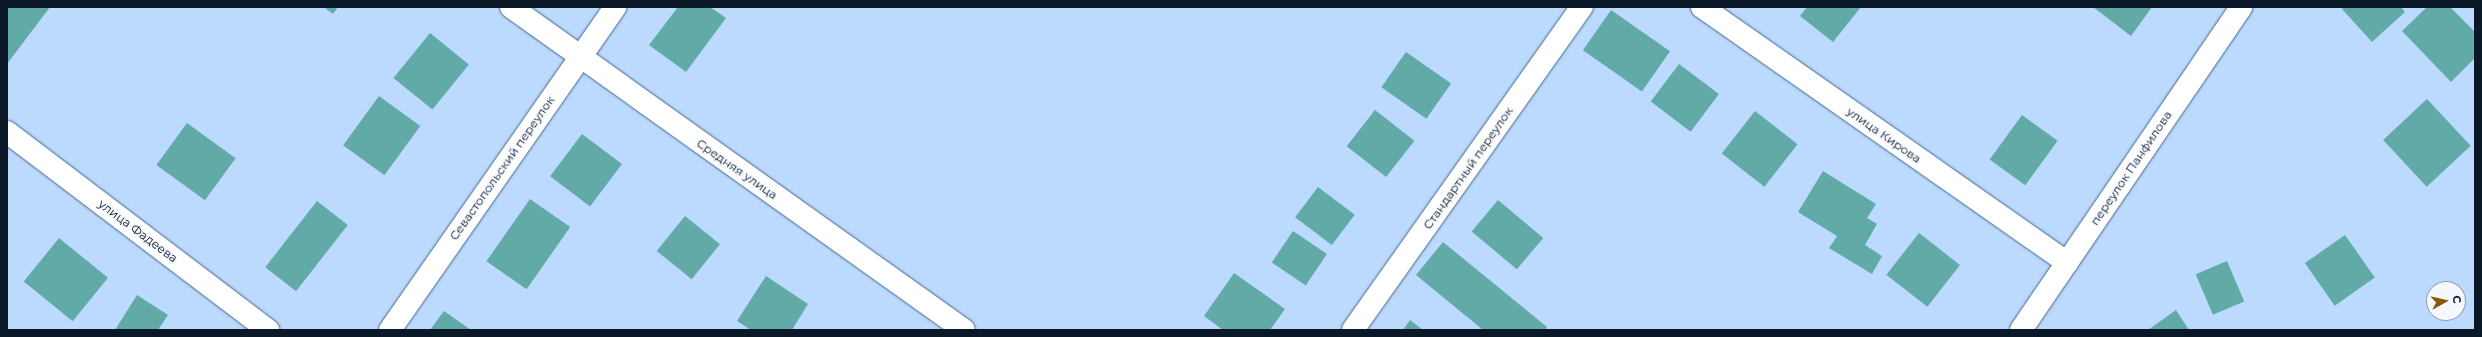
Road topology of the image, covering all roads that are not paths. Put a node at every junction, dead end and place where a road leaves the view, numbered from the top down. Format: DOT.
graph roads {
  1 [pos="511,7"];
  2 [pos="615,7"];
  3 [pos="1582,7"];
  4 [pos="1702,7"];
  5 [pos="2241,7"];
  6 [pos="580,56"];
  7 [pos="7,132"];
  8 [pos="2067,263"];
  9 [pos="268,330"];
  10 [pos="390,330"];
  11 [pos="964,330"];
  12 [pos="1353,330"];
  13 [pos="2021,330"];
  1 -- 6 [label="street, Средняя улица"];
  2 -- 6 [label="street, Севастопольский переулок"];
  3 -- 12 [label="street, Стандартный переулок"];
  4 -- 8 [label="street, улица Кирова"];
  5 -- 8 [label="street, переулок Панфилова"];
  6 -- 10 [label="street, Севастопольский переулок"];
  6 -- 11 [label="street, Средняя улица"];
  7 -- 9 [label="street, улица Фадеева"];
  8 -- 13 [label="street, переулок Панфилова"];
}
